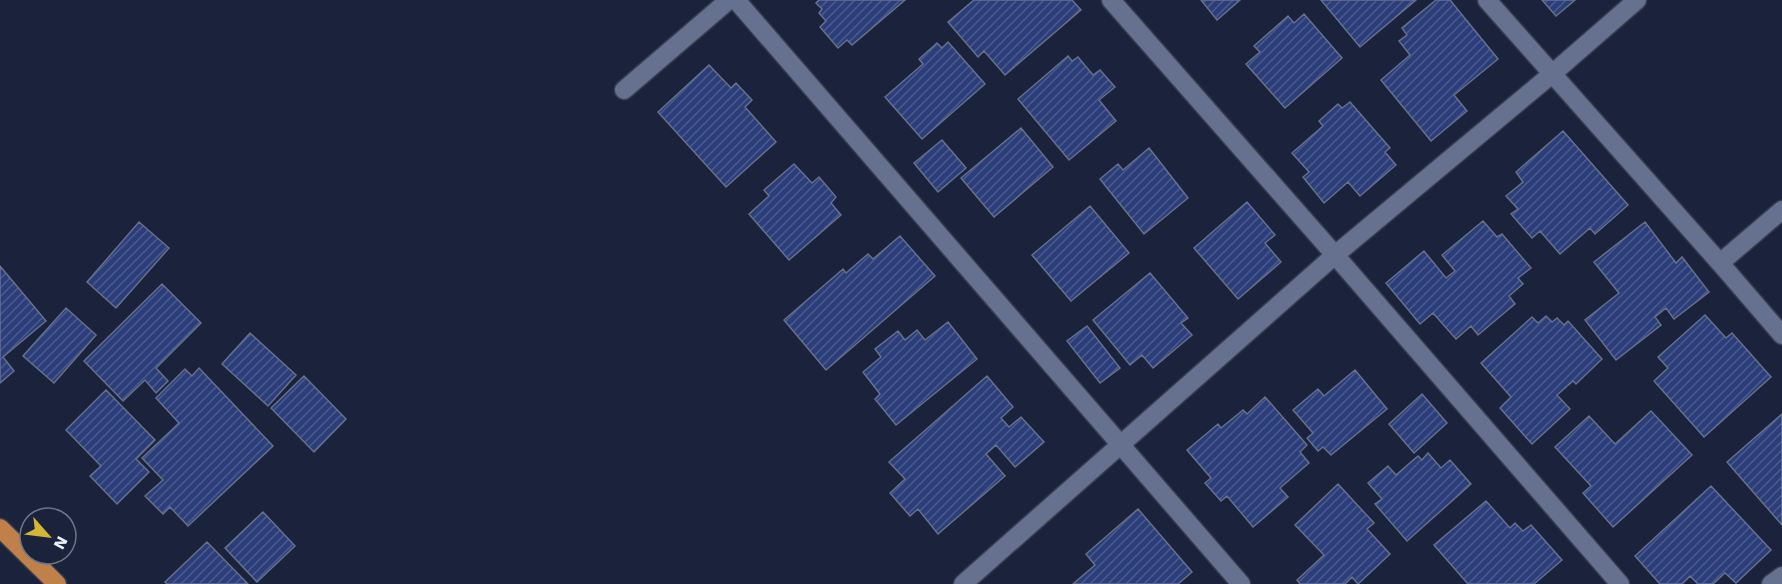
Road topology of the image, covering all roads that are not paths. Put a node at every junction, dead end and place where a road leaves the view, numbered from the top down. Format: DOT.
graph roads {
  1 [pos="729,0"];
  2 [pos="736,0"];
  3 [pos="1111,0"];
  4 [pos="1487,0"];
  5 [pos="1637,0"];
  6 [pos="1552,74"];
  7 [pos="624,90"];
  8 [pos="1782,210"];
  9 [pos="1335,255"];
  10 [pos="1720,263"];
  11 [pos="1782,335"];
  12 [pos="1120,444"];
  13 [pos="0,528"];
  14 [pos="1782,576"];
  15 [pos="57,584"];
  16 [pos="963,584"];
  17 [pos="1240,584"];
  18 [pos="1620,584"];
  19 [pos="1771,584"];
  1 -- 7 [label="street"];
  2 -- 12 [label="street"];
  3 -- 9 [label="street"];
  4 -- 6 [label="street"];
  5 -- 6 [label="street"];
  6 -- 9 [label="street"];
  6 -- 10 [label="street"];
  8 -- 10 [label="street"];
  9 -- 12 [label="street"];
  9 -- 18 [label="street"];
  10 -- 11 [label="street"];
  12 -- 16 [label="street"];
  12 -- 17 [label="street"];
  13 -- 15 [label="main road"];
  14 -- 19 [label="street"];
}
